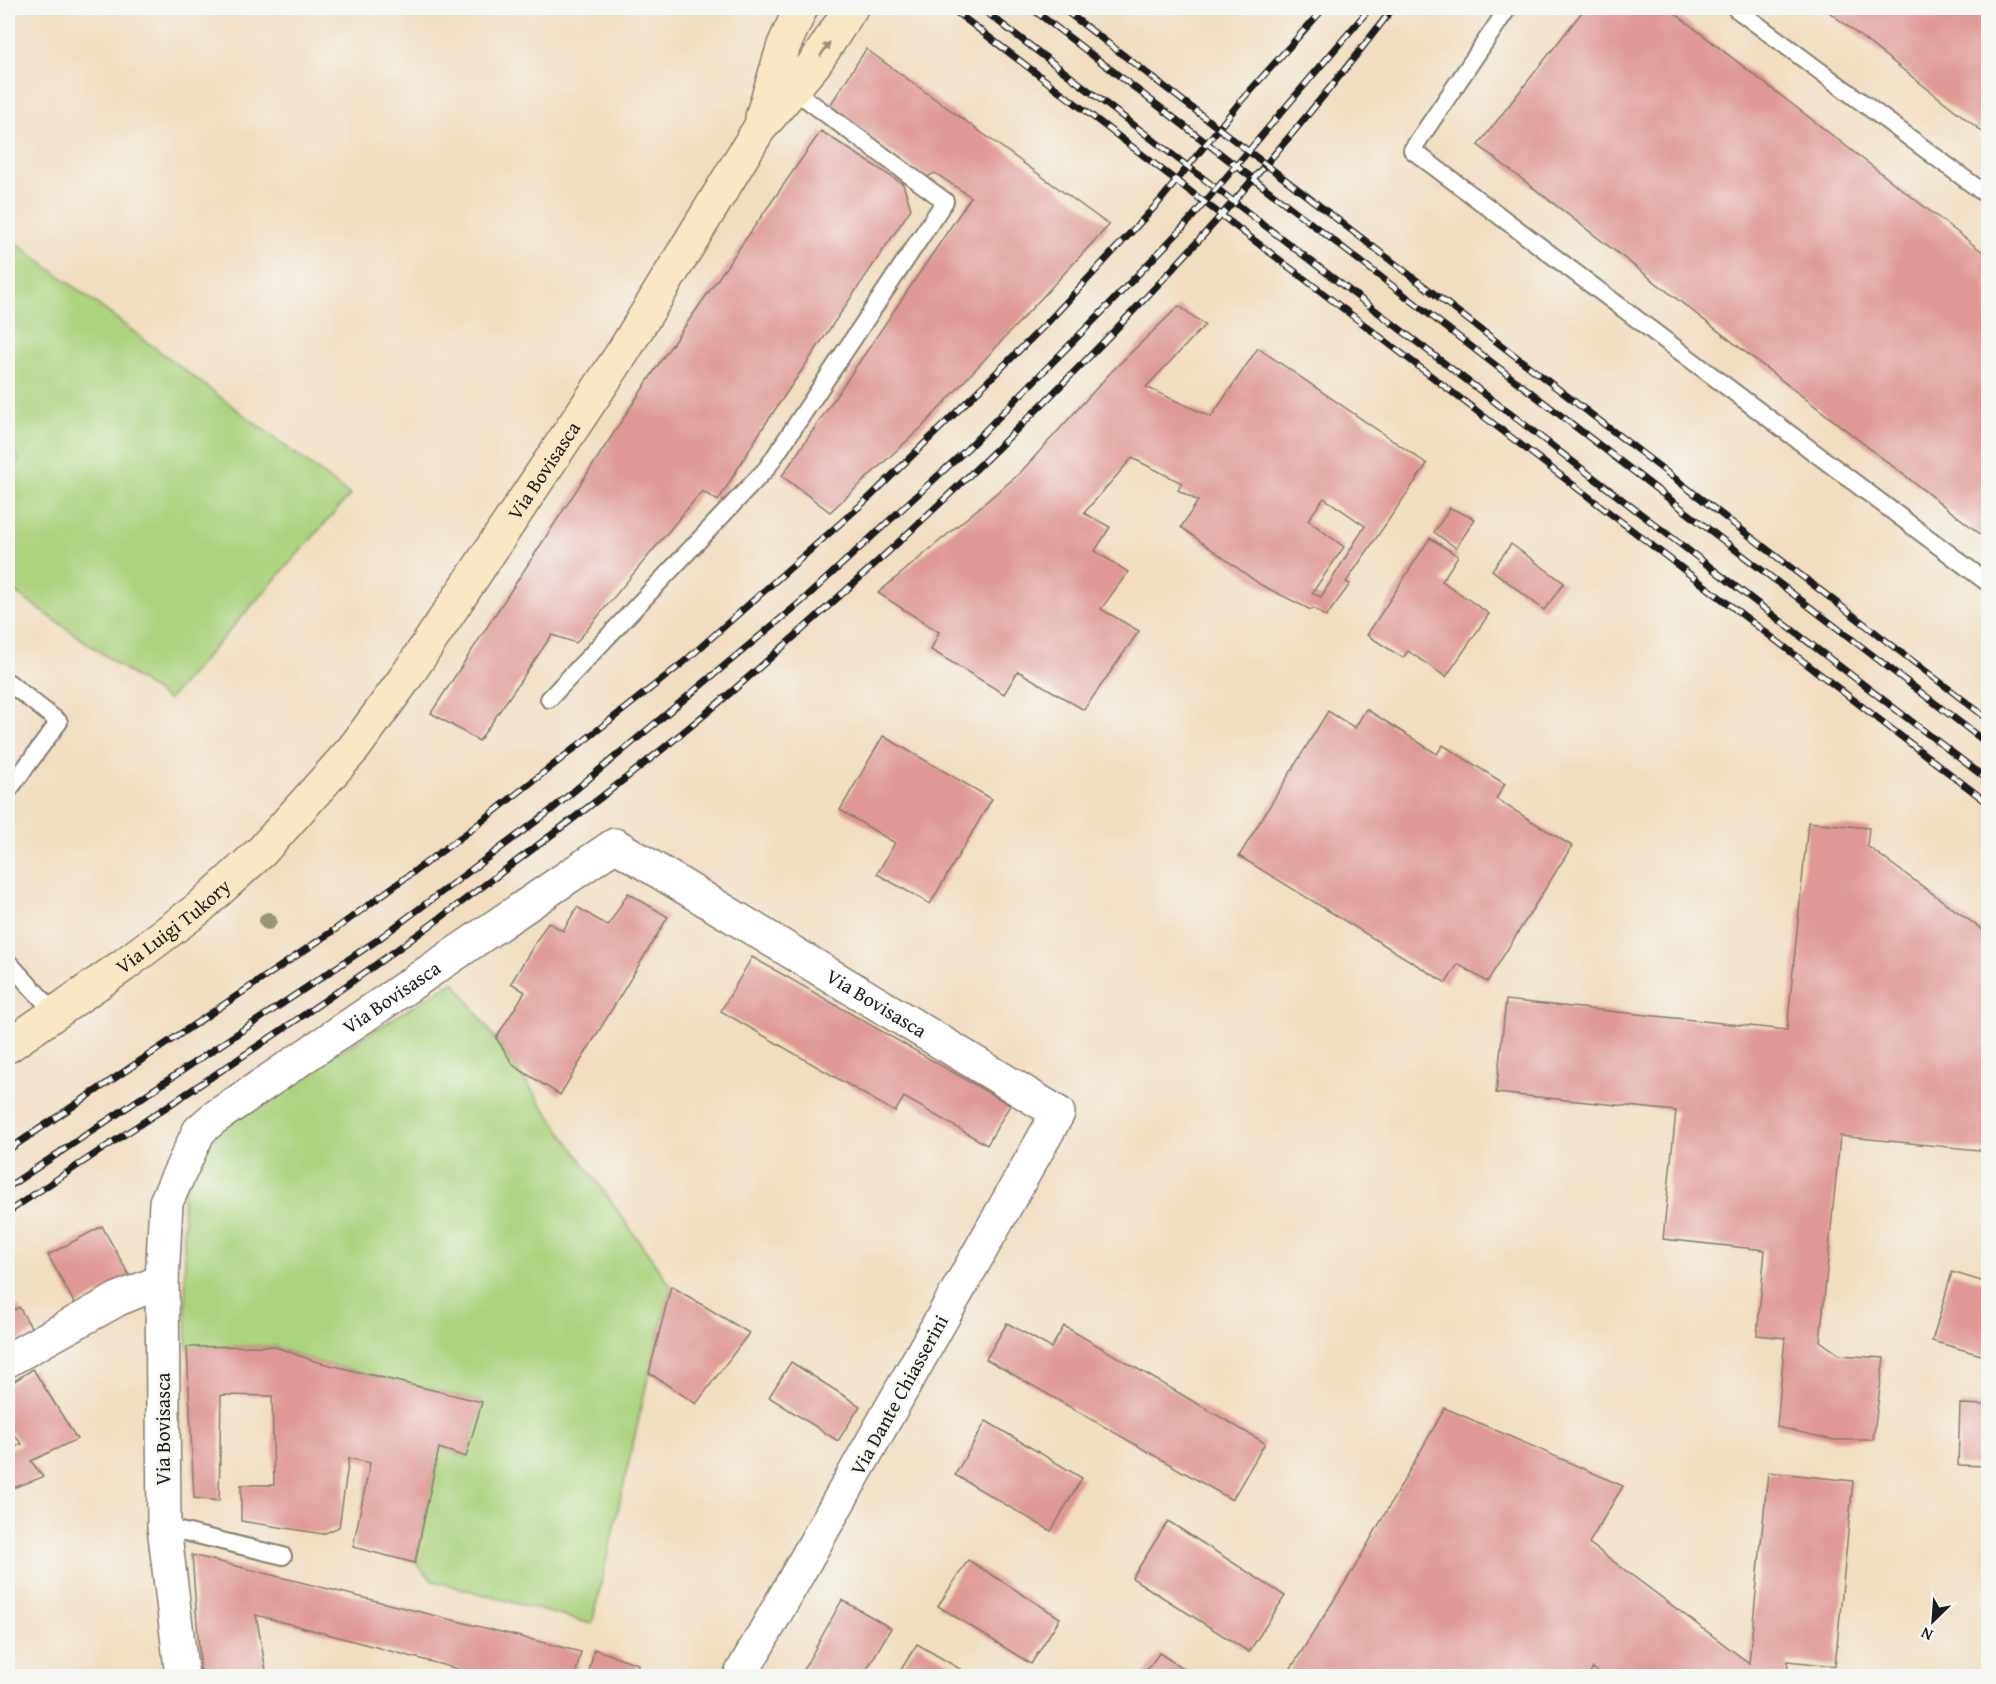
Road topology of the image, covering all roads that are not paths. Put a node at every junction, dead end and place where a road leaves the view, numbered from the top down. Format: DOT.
graph roads {
  1 [pos="801,8"];
  2 [pos="851,8"];
  3 [pos="1508,8"];
  4 [pos="1734,8"];
  5 [pos="783,84"];
  6 [pos="1989,196"];
  7 [pos="1989,583"];
  8 [pos="8,682"];
  9 [pos="549,699"];
  10 [pos="322,786"];
  11 [pos="8,791"];
  12 [pos="8,962"];
  13 [pos="55,1013"];
  14 [pos="8,1046"];
  15 [pos="1058,1113"];
  16 [pos="162,1281"];
  17 [pos="8,1360"];
  18 [pos="164,1527"];
  19 [pos="283,1556"];
  20 [pos="182,1677"];
  21 [pos="740,1677"];
  1 -- 5 [label="street, Via Bovisasca"];
  5 -- 2 [label="street, Via Bovisasca, one-way"];
  3 -- 7 [label="lane"];
  4 -- 6 [label="lane"];
  5 -- 9 [label="lane"];
  5 -- 10 [label="street, Via Bovisasca"];
  8 -- 11 [label="lane"];
  10 -- 13 [label="street, Via Luigi Tukory"];
  12 -- 13 [label="lane"];
  13 -- 14 [label="street, Via Luigi Tukory"];
  15 -- 16 [label="street, Via Bovisasca"];
  15 -- 21 [label="street, Via Dante Chiasserini"];
  16 -- 17 [label="street"];
  16 -- 18 [label="street, Via Bovisasca"];
  18 -- 19 [label="lane"];
  18 -- 20 [label="street, Via Bovisasca"];
}
